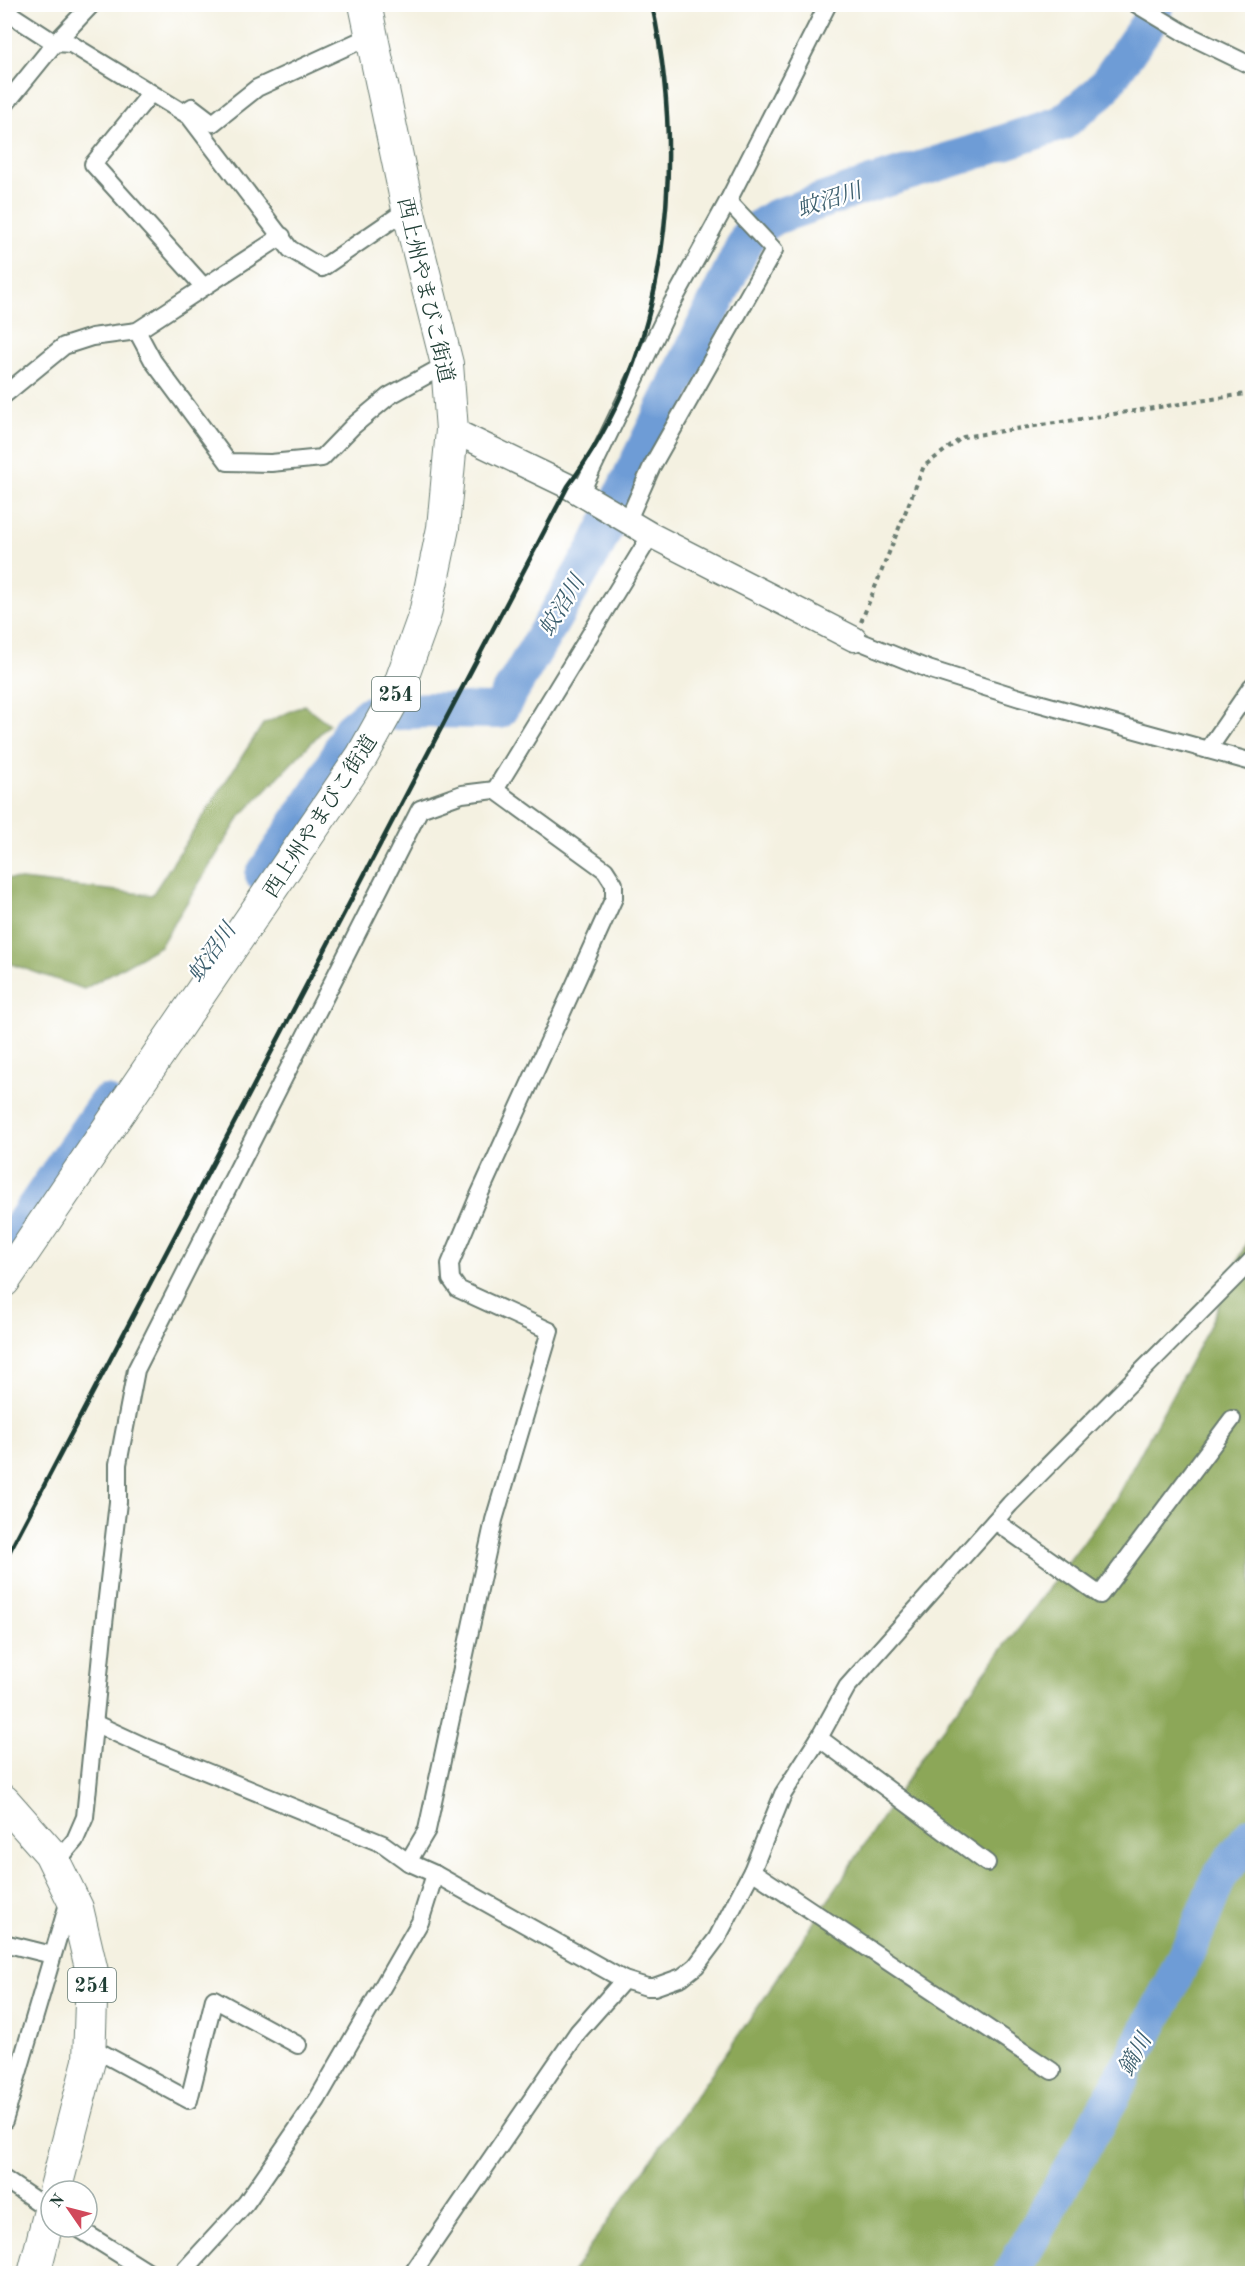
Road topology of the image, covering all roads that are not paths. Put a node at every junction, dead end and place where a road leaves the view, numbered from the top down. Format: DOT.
graph roads {
  1 [pos="92,4"];
  2 [pos="365,4"];
  3 [pos="828,4"];
  4 [pos="1136,4"];
  5 [pos="4,10"];
  6 [pos="372,35"];
  7 [pos="55,43"];
  8 [pos="1252,66"];
  9 [pos="151,93"];
  10 [pos="4,106"];
  11 [pos="183,112"];
  12 [pos="734,207"];
  13 [pos="408,209"];
  14 [pos="282,236"];
  15 [pos="204,287"];
  16 [pos="137,331"];
  17 [pos="447,364"];
  18 [pos="4,394"];
  19 [pos="452,430"];
  20 [pos="580,494"];
  21 [pos="627,522"];
  22 [pos="651,535"];
  23 [pos="854,639"];
  24 [pos="1252,686"];
  25 [pos="1208,750"];
  26 [pos="1252,762"];
  27 [pos="495,790"];
  28 [pos="1252,1260"];
  29 [pos="9,1264"];
  30 [pos="1232,1419"];
  31 [pos="995,1521"];
  32 [pos="94,1723"];
  33 [pos="819,1738"];
  34 [pos="4,1801"];
  35 [pos="50,1853"];
  36 [pos="408,1862"];
  37 [pos="987,1863"];
  38 [pos="752,1871"];
  39 [pos="435,1874"];
  40 [pos="71,1896"];
  41 [pos="4,1943"];
  42 [pos="52,1954"];
  43 [pos="624,1980"];
  44 [pos="298,2045"];
  45 [pos="89,2046"];
  46 [pos="1052,2071"];
  47 [pos="4,2121"];
  48 [pos="4,2179"];
  49 [pos="64,2179"];
  50 [pos="39,2199"];
  51 [pos="47,2239"];
  52 [pos="99,2239"];
  53 [pos="34,2274"];
  54 [pos="151,2274"];
  55 [pos="181,2274"];
  56 [pos="412,2274"];
  1 -- 7 [label="street"];
  2 -- 6 [label="highway, 西上州やまびこ街道 / 254"];
  3 -- 12 [label="street"];
  4 -- 8 [label="street"];
  5 -- 7 [label="street"];
  6 -- 11 [label="street"];
  6 -- 13 [label="highway, 西上州やまびこ街道 / 254"];
  7 -- 9 [label="street"];
  7 -- 10 [label="street"];
  9 -- 11 [label="street"];
  9 -- 15 [label="street"];
  11 -- 14 [label="street"];
  12 -- 20 [label="street"];
  12 -- 21 [label="street"];
  13 -- 14 [label="street"];
  13 -- 17 [label="highway, 西上州やまびこ街道 / 254"];
  14 -- 15 [label="street"];
  15 -- 16 [label="street"];
  16 -- 17 [label="street"];
  16 -- 18 [label="street"];
  17 -- 19 [label="highway, 西上州やまびこ街道 / 254"];
  19 -- 20 [label="street"];
  19 -- 29 [label="highway, 西上州やまびこ街道 / 254"];
  20 -- 21 [label="street"];
  21 -- 22 [label="street"];
  22 -- 23 [label="street"];
  22 -- 27 [label="street"];
  23 -- 25 [label="street"];
  24 -- 25 [label="street"];
  25 -- 26 [label="street"];
  27 -- 32 [label="street"];
  27 -- 36 [label="street"];
  28 -- 31 [label="street"];
  30 -- 31 [label="street"];
  31 -- 33 [label="street"];
  32 -- 35 [label="street"];
  32 -- 36 [label="street"];
  33 -- 37 [label="street"];
  33 -- 38 [label="street"];
  34 -- 35 [label="highway, 254"];
  35 -- 40 [label="highway, 254"];
  36 -- 39 [label="street"];
  38 -- 43 [label="street"];
  38 -- 46 [label="street"];
  39 -- 43 [label="street"];
  39 -- 55 [label="street"];
  40 -- 42 [label="street"];
  40 -- 45 [label="highway, 254"];
  41 -- 42 [label="street"];
  42 -- 47 [label="street"];
  43 -- 56 [label="street"];
  44 -- 45 [label="street"];
  45 -- 49 [label="highway, 254"];
  48 -- 50 [label="street"];
  51 -- 53 [label="highway, 254"];
  52 -- 54 [label="street"];
}
